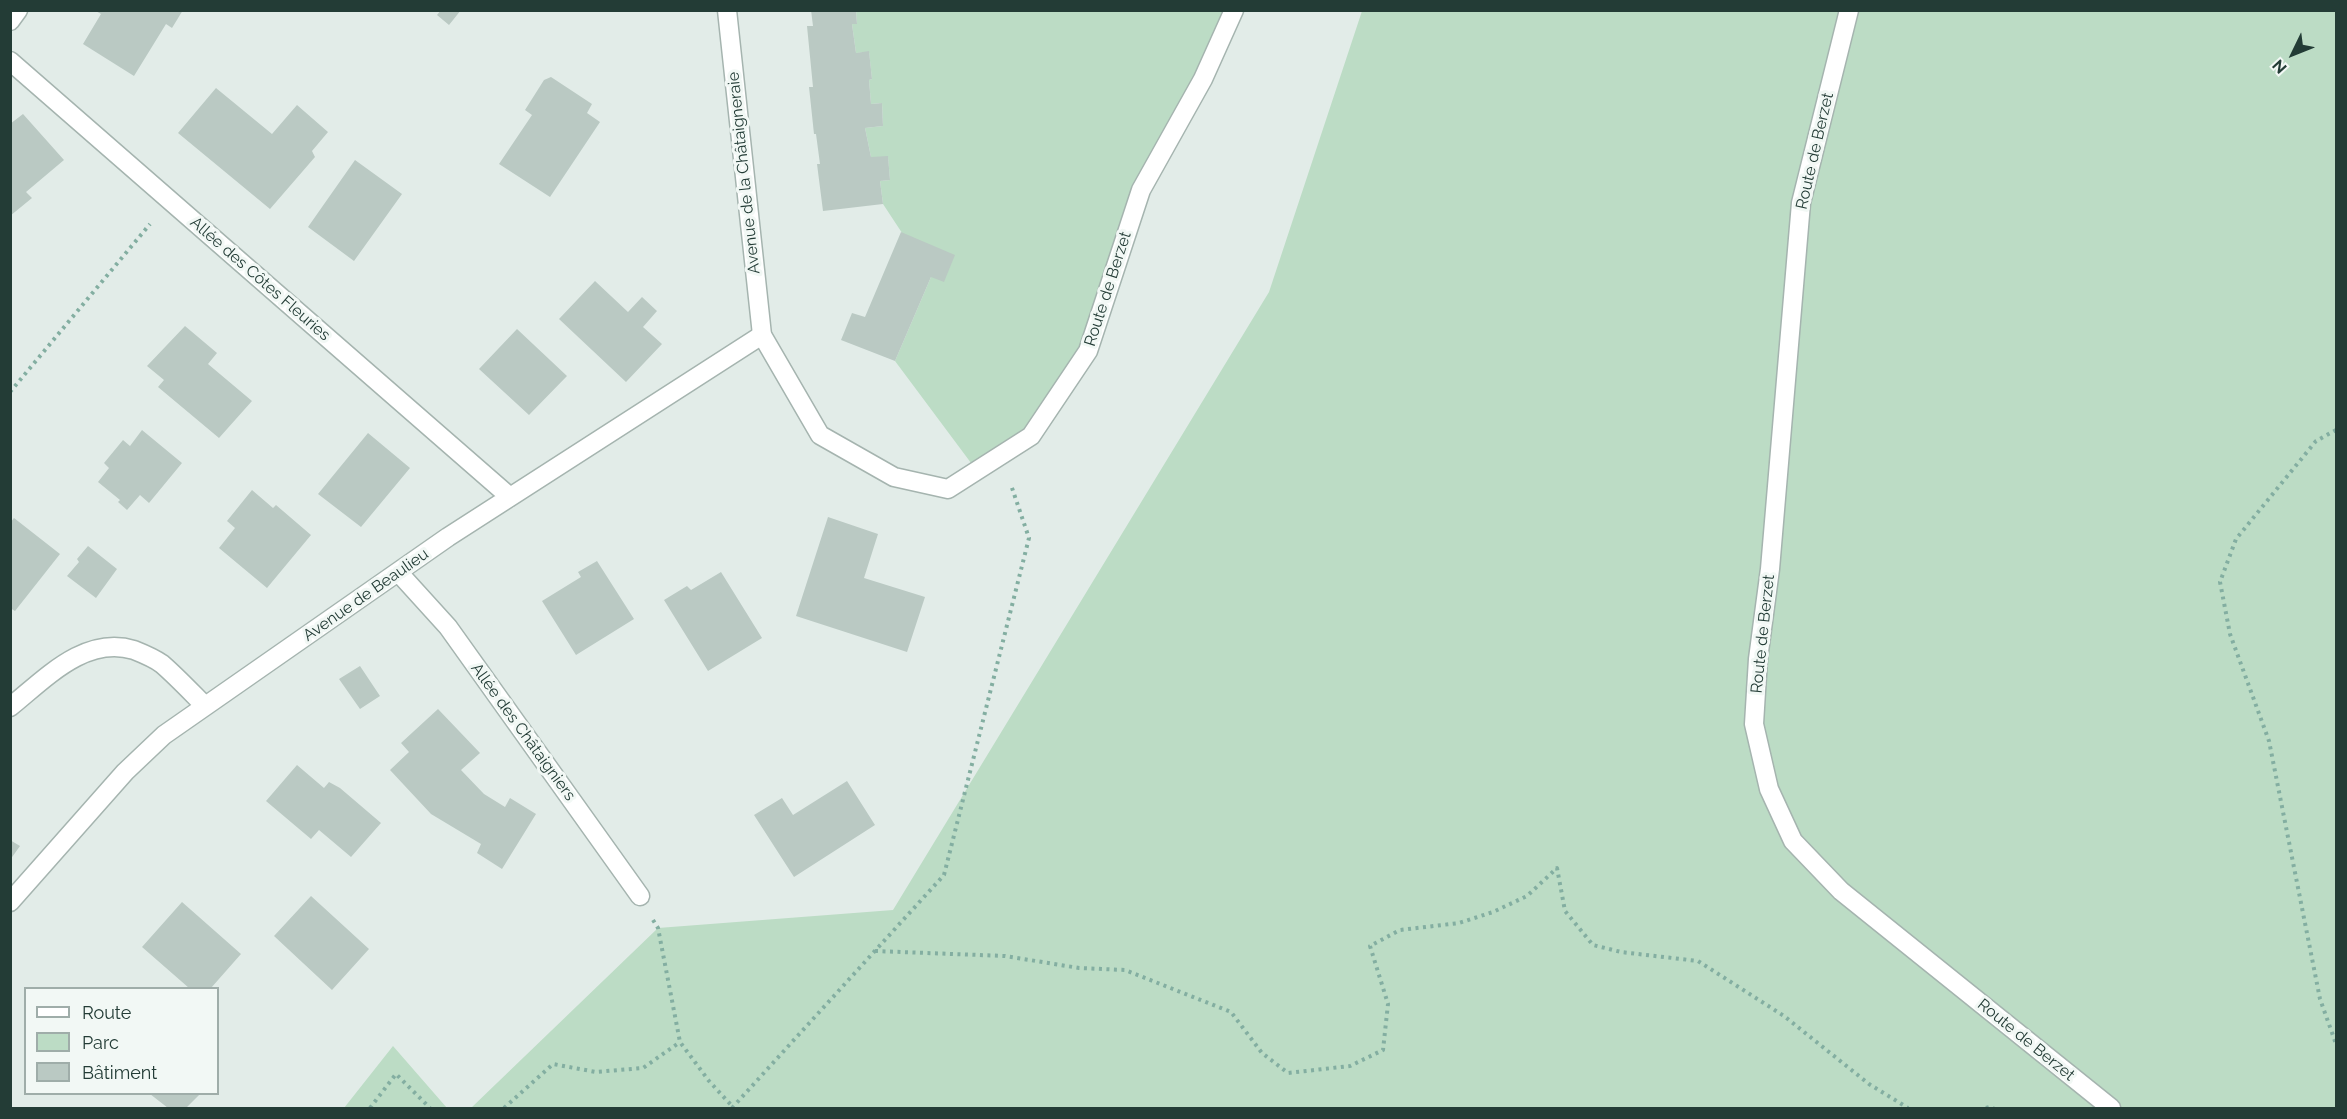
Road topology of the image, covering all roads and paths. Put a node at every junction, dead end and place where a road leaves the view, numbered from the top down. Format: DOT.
graph roads {
  1 [pos="18,10"];
  2 [pos="727,10"];
  3 [pos="1234,10"];
  4 [pos="1849,10"];
  5 [pos="10,21"];
  6 [pos="10,61"];
  7 [pos="170,200"];
  8 [pos="762,334"];
  9 [pos="10,392"];
  10 [pos="2337,430"];
  11 [pos="1001,456"];
  12 [pos="510,497"];
  13 [pos="399,573"];
  14 [pos="205,706"];
  15 [pos="10,707"];
  16 [pos="640,896"];
  17 [pos="10,902"];
  18 [pos="875,951"];
  19 [pos="680,1042"];
  20 [pos="2337,1044"];
  21 [pos="370,1108"];
  22 [pos="430,1108"];
  23 [pos="504,1108"];
  24 [pos="733,1108"];
  25 [pos="1908,1108"];
  26 [pos="1986,1108"];
  27 [pos="1994,1108"];
  28 [pos="2111,1108"];
  1 -- 5 [label="street"];
  2 -- 8 [label="street, Avenue de la Châtaigneraie"];
  3 -- 11 [label="street, Route de Berzet"];
  4 -- 28 [label="street, Route de Berzet"];
  6 -- 7 [label="street, Allée des Côtes Fleuries"];
  7 -- 9 [label="path"];
  7 -- 12 [label="street, Allée des Côtes Fleuries"];
  8 -- 11 [label="street, Route de Berzet"];
  8 -- 12 [label="street, Avenue de Beaulieu"];
  10 -- 20 [label="path"];
  11 -- 18 [label="path"];
  12 -- 13 [label="street, Avenue de Beaulieu"];
  13 -- 14 [label="street, Avenue de Beaulieu"];
  13 -- 16 [label="street, Allée des Châtaigniers"];
  14 -- 15 [label="street"];
  14 -- 17 [label="street, Avenue de Beaulieu"];
  16 -- 19 [label="path"];
  18 -- 24 [label="path"];
  18 -- 25 [label="path"];
  19 -- 23 [label="path"];
  19 -- 24 [label="path"];
  21 -- 22 [label="path"];
  26 -- 27 [label="path"];
}
